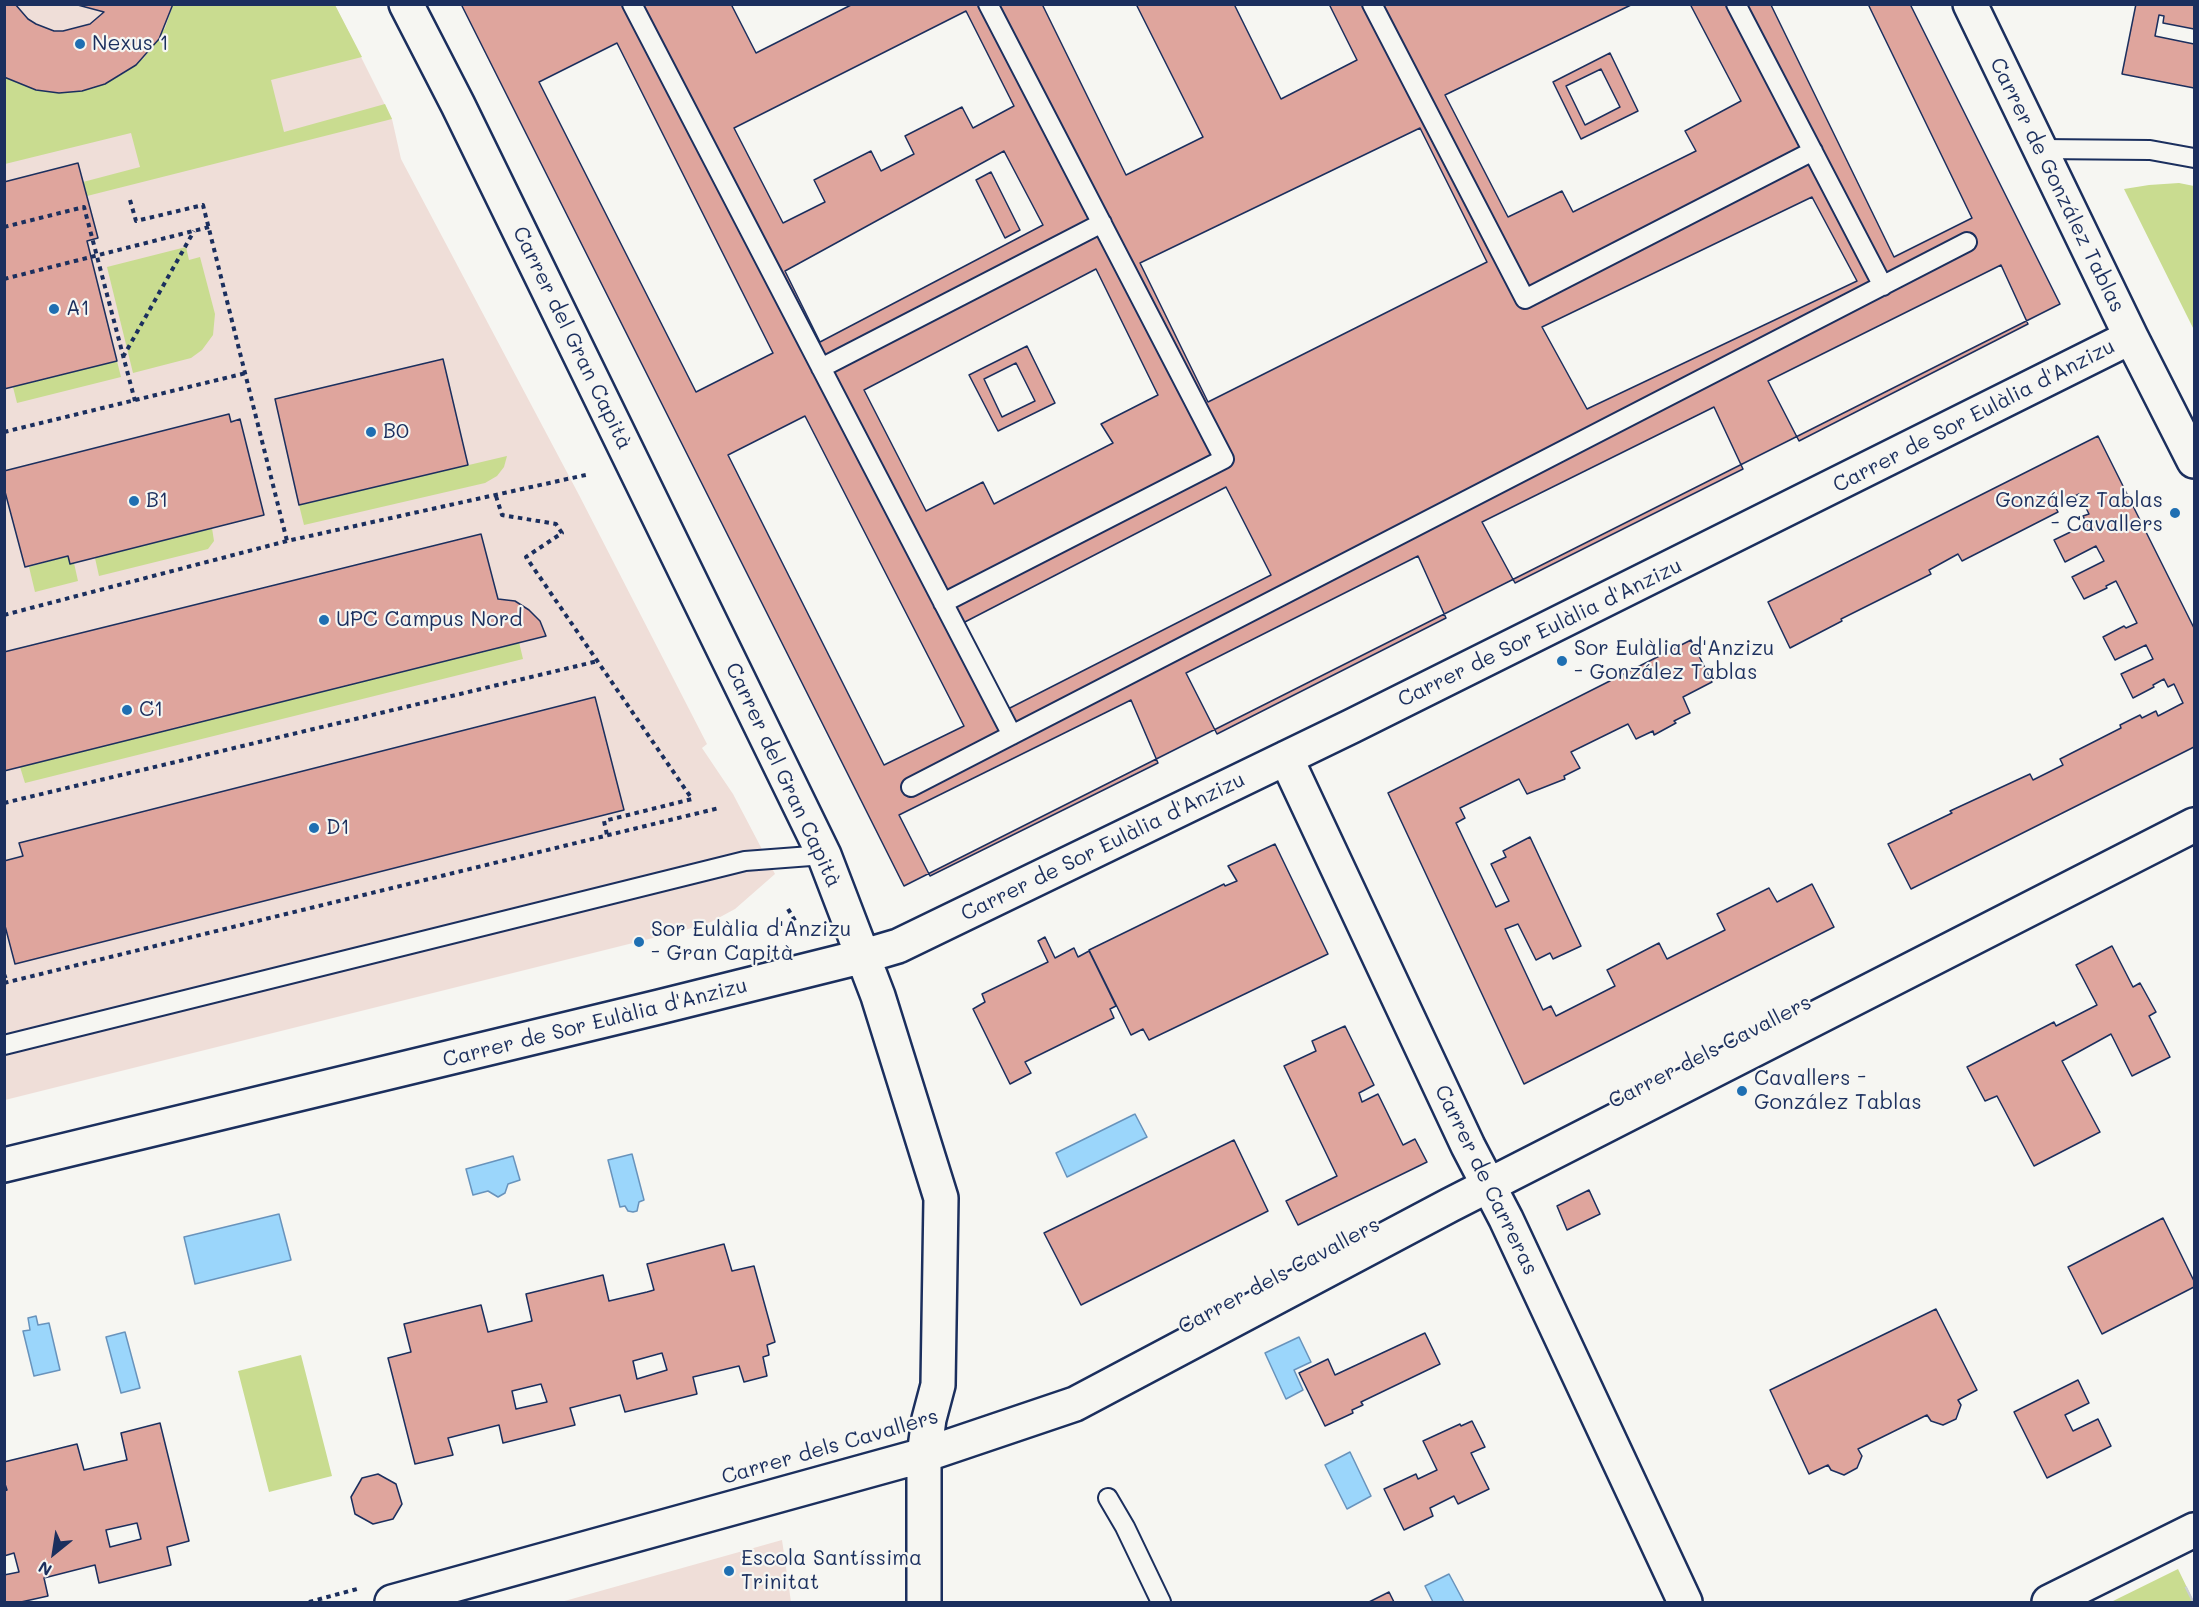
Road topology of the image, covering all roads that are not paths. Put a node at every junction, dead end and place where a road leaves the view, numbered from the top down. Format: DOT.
graph roads {
  1 [pos="406,4"];
  2 [pos="632,4"];
  3 [pos="988,4"];
  4 [pos="1372,4"];
  5 [pos="1737,4"];
  6 [pos="1970,4"];
  7 [pos="2041,149"];
  8 [pos="1813,151"];
  9 [pos="2194,158"];
  10 [pos="1102,223"];
  11 [pos="1967,242"];
  12 [pos="1883,286"];
  13 [pos="2131,337"];
  14 [pos="821,368"];
  15 [pos="2194,461"];
  16 [pos="943,603"];
  17 [pos="1012,735"];
  18 [pos="1286,758"];
  19 [pos="911,787"];
  20 [pos="2194,825"];
  21 [pos="824,855"];
  22 [pos="864,956"];
  23 [pos="4,1045"];
  24 [pos="4,1165"];
  25 [pos="1488,1187"];
  26 [pos="924,1455"];
  27 [pos="1108,1498"];
  28 [pos="2194,1530"];
  29 [pos="379,1594"];
  30 [pos="924,1602"];
  31 [pos="1161,1602"];
  32 [pos="1685,1602"];
  33 [pos="2049,1602"];
  1 -- 21 [label="street, Carrer del Gran Capità"];
  2 -- 14 [label="lane"];
  3 -- 10 [label="lane"];
  4 -- 8 [label="lane"];
  5 -- 8 [label="lane"];
  6 -- 7 [label="street, Carrer de González Tablas"];
  7 -- 9 [label="lane"];
  7 -- 13 [label="street, Carrer de González Tablas"];
  8 -- 12 [label="lane"];
  10 -- 14 [label="lane"];
  10 -- 16 [label="lane"];
  11 -- 12 [label="lane"];
  12 -- 17 [label="lane"];
  13 -- 15 [label="street, Carrer de González Tablas"];
  13 -- 18 [label="street, Carrer de Sor Eulàlia d'Anzizu"];
  14 -- 16 [label="lane"];
  16 -- 17 [label="lane"];
  17 -- 19 [label="lane"];
  18 -- 22 [label="street, Carrer de Sor Eulàlia d'Anzizu"];
  18 -- 25 [label="street, Carrer de Carreras"];
  20 -- 25 [label="street, Carrer dels Cavallers"];
  21 -- 22 [label="street, Carrer del Gran Capità"];
  21 -- 23 [label="lane"];
  22 -- 24 [label="street, Carrer de Sor Eulàlia d'Anzizu"];
  22 -- 26 [label="street, Carrer del Gran Capità"];
  25 -- 26 [label="street, Carrer dels Cavallers"];
  25 -- 32 [label="street, Carrer de Carreras"];
  26 -- 29 [label="street, Carrer dels Cavallers"];
  26 -- 30 [label="street, Carrer del Gran Capità"];
  27 -- 31 [label="lane"];
  28 -- 33 [label="street"];
}
